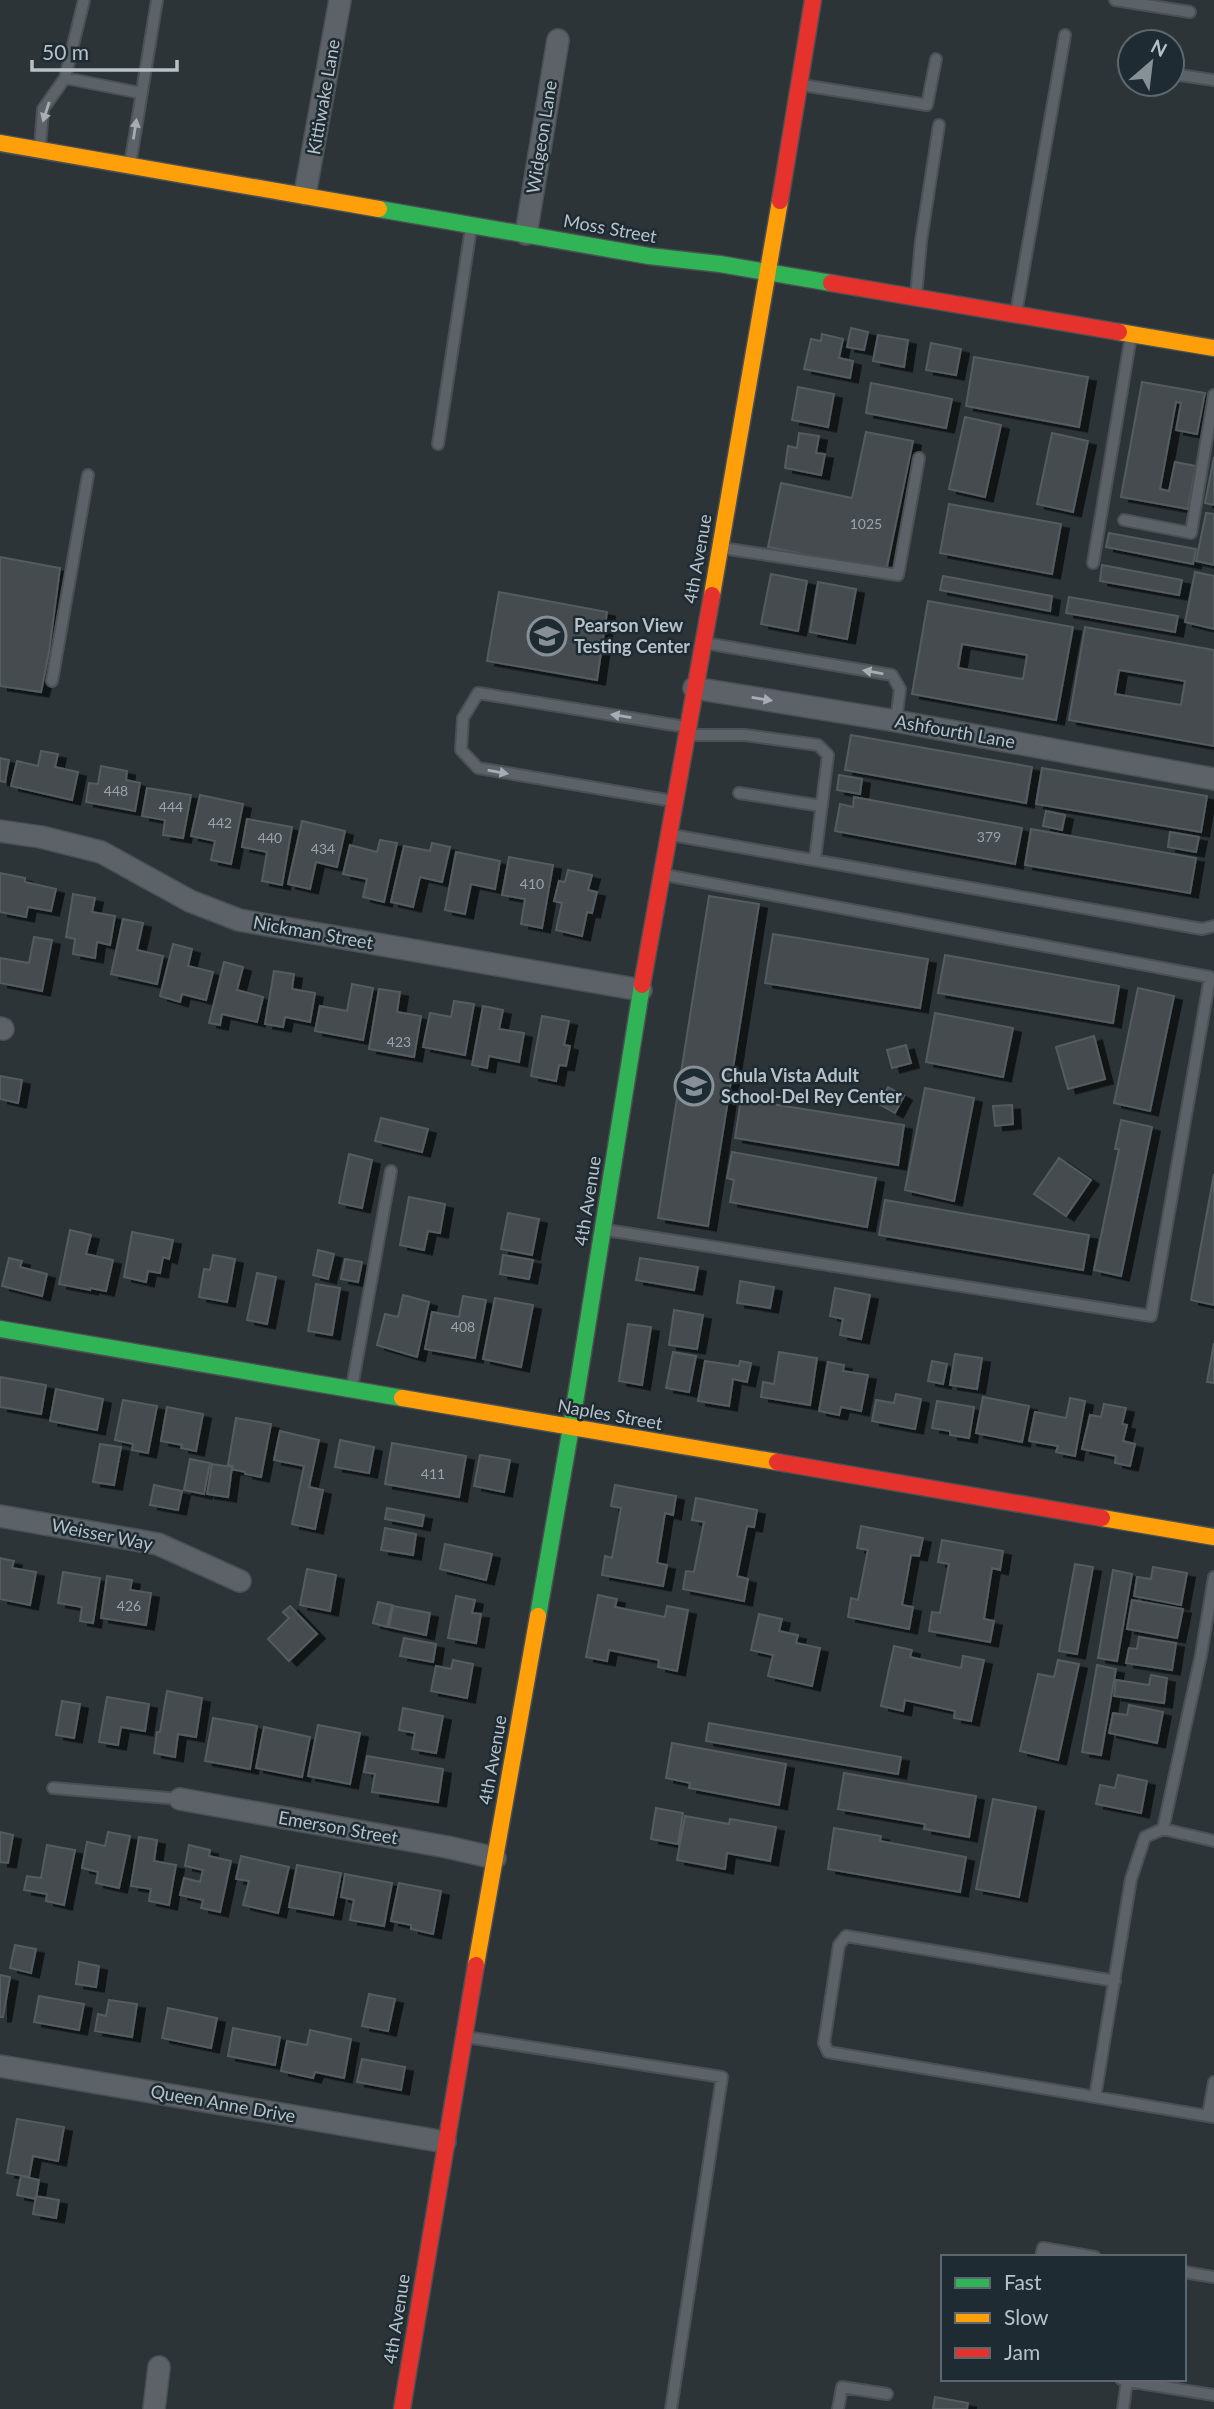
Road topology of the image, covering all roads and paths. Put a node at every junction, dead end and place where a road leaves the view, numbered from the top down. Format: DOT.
graph roads {
  1 [pos="84,0"];
  2 [pos="157,0"];
  3 [pos="340,0"];
  4 [pos="813,0"];
  5 [pos="1115,0"];
  6 [pos="1190,12"];
  7 [pos="1065,35"];
  8 [pos="558,40"];
  9 [pos="936,59"];
  10 [pos="1186,76"];
  11 [pos="65,78"];
  12 [pos="1214,80"];
  13 [pos="800,84"];
  14 [pos="141,93"];
  15 [pos="939,125"];
  16 [pos="0,143"];
  17 [pos="40,150"];
  18 [pos="130,165"];
  19 [pos="305,194"];
  20 [pos="471,225"];
  21 [pos="526,234"];
  22 [pos="769,273"];
  23 [pos="916,296"];
  24 [pos="1016,313"];
  25 [pos="1131,333"];
  26 [pos="1214,348"];
  27 [pos="1214,396"];
  28 [pos="438,444"];
  29 [pos="919,458"];
  30 [pos="88,475"];
  31 [pos="1124,520"];
  32 [pos="719,548"];
  33 [pos="1093,564"];
  34 [pos="702,642"];
  35 [pos="52,681"];
  36 [pos="694,688"];
  37 [pos="896,721"];
  38 [pos="688,731"];
  39 [pos="1214,779"];
  40 [pos="739,793"];
  41 [pos="675,802"];
  42 [pos="822,806"];
  43 [pos="0,831"];
  44 [pos="669,834"];
  45 [pos="815,859"];
  46 [pos="662,875"];
  47 [pos="1214,926"];
  48 [pos="641,990"];
  49 [pos="391,1171"];
  50 [pos="603,1229"];
  51 [pos="0,1329"];
  52 [pos="352,1387"];
  53 [pos="570,1427"];
  54 [pos="0,1516"];
  55 [pos="1214,1537"];
  56 [pos="1214,1577"];
  57 [pos="240,1581"];
  58 [pos="1201,1655"];
  59 [pos="1214,1658"];
  60 [pos="53,1788"];
  61 [pos="180,1799"];
  62 [pos="1163,1829"];
  63 [pos="1214,1841"];
  64 [pos="495,1858"];
  65 [pos="1115,1981"];
  66 [pos="463,2037"];
  67 [pos="0,2066"];
  68 [pos="1214,2082"];
  69 [pos="1095,2097"];
  70 [pos="1211,2116"];
  71 [pos="445,2142"];
  72 [pos="1041,2255"];
  73 [pos="1083,2255"];
  74 [pos="1186,2272"];
  75 [pos="1214,2277"];
  76 [pos="159,2367"];
  77 [pos="1124,2381"];
  78 [pos="1130,2381"];
  79 [pos="887,2394"];
  80 [pos="1214,2395"];
  81 [pos="154,2409"];
  82 [pos="402,2409"];
  83 [pos="671,2409"];
  84 [pos="838,2409"];
  85 [pos="1122,2409"];
  1 -- 11 [label="lane"];
  2 -- 14 [label="lane"];
  3 -- 19 [label="street, Kittiwake Lane"];
  4 -- 13 [label="street, 4th Avenue"];
  5 -- 6 [label="lane"];
  7 -- 24 [label="lane"];
  8 -- 21 [label="street, Widgeon Lane"];
  9 -- 13 [label="lane"];
  10 -- 12 [label="lane"];
  11 -- 14 [label="lane"];
  11 -- 17 [label="lane, one-way"];
  13 -- 22 [label="street, 4th Avenue"];
  18 -- 14 [label="lane, one-way"];
  15 -- 23 [label="lane"];
  16 -- 17 [label="street, Moss Street"];
  17 -- 18 [label="street, Moss Street"];
  18 -- 19 [label="street, Moss Street"];
  19 -- 20 [label="street, Moss Street"];
  20 -- 21 [label="street, Moss Street"];
  20 -- 28 [label="lane"];
  21 -- 22 [label="street, Moss Street"];
  22 -- 23 [label="street, Moss Street"];
  22 -- 32 [label="street, 4th Avenue"];
  23 -- 24 [label="street, Moss Street"];
  24 -- 25 [label="street, Moss Street"];
  25 -- 26 [label="street, Moss Street"];
  25 -- 33 [label="lane"];
  27 -- 31 [label="lane"];
  29 -- 32 [label="lane"];
  30 -- 35 [label="lane"];
  32 -- 34 [label="street, 4th Avenue"];
  34 -- 36 [label="street, 4th Avenue"];
  37 -- 34 [label="lane, one-way"];
  36 -- 37 [label="street, Ashfourth Lane, one-way"];
  36 -- 38 [label="street, 4th Avenue"];
  37 -- 39 [label="street, Ashfourth Lane"];
  38 -- 41 [label="street, 4th Avenue"];
  38 -- 41 [label="lane, one-way"];
  38 -- 42 [label="lane"];
  40 -- 42 [label="lane"];
  41 -- 44 [label="street, 4th Avenue"];
  42 -- 45 [label="lane"];
  43 -- 48 [label="street, Nickman Street"];
  44 -- 45 [label="lane"];
  44 -- 46 [label="street, 4th Avenue"];
  45 -- 47 [label="lane"];
  46 -- 48 [label="street, 4th Avenue"];
  46 -- 50 [label="lane"];
  48 -- 50 [label="street, 4th Avenue"];
  49 -- 52 [label="lane"];
  50 -- 53 [label="street, 4th Avenue"];
  51 -- 52 [label="street, Naples Street"];
  52 -- 53 [label="street, Naples Street"];
  53 -- 55 [label="street, Naples Street"];
  53 -- 64 [label="street, 4th Avenue"];
  54 -- 57 [label="street, Weisser Way"];
  56 -- 58 [label="lane"];
  58 -- 59 [label="lane"];
  58 -- 62 [label="lane"];
  60 -- 61 [label="lane"];
  61 -- 64 [label="street, Emerson Street"];
  62 -- 63 [label="lane"];
  62 -- 65 [label="lane"];
  64 -- 66 [label="street, 4th Avenue"];
  65 -- 69 [label="lane"];
  65 -- 69 [label="lane"];
  66 -- 71 [label="street, 4th Avenue"];
  66 -- 83 [label="lane"];
  67 -- 71 [label="street, Queen Anne Drive"];
  68 -- 70 [label="lane"];
  69 -- 70 [label="lane"];
  71 -- 82 [label="street, 4th Avenue"];
  72 -- 73 [label="lane"];
  74 -- 75 [label="lane"];
  76 -- 81 [label="street"];
  77 -- 85 [label="lane"];
  78 -- 80 [label="lane"];
  79 -- 84 [label="lane"];
}
